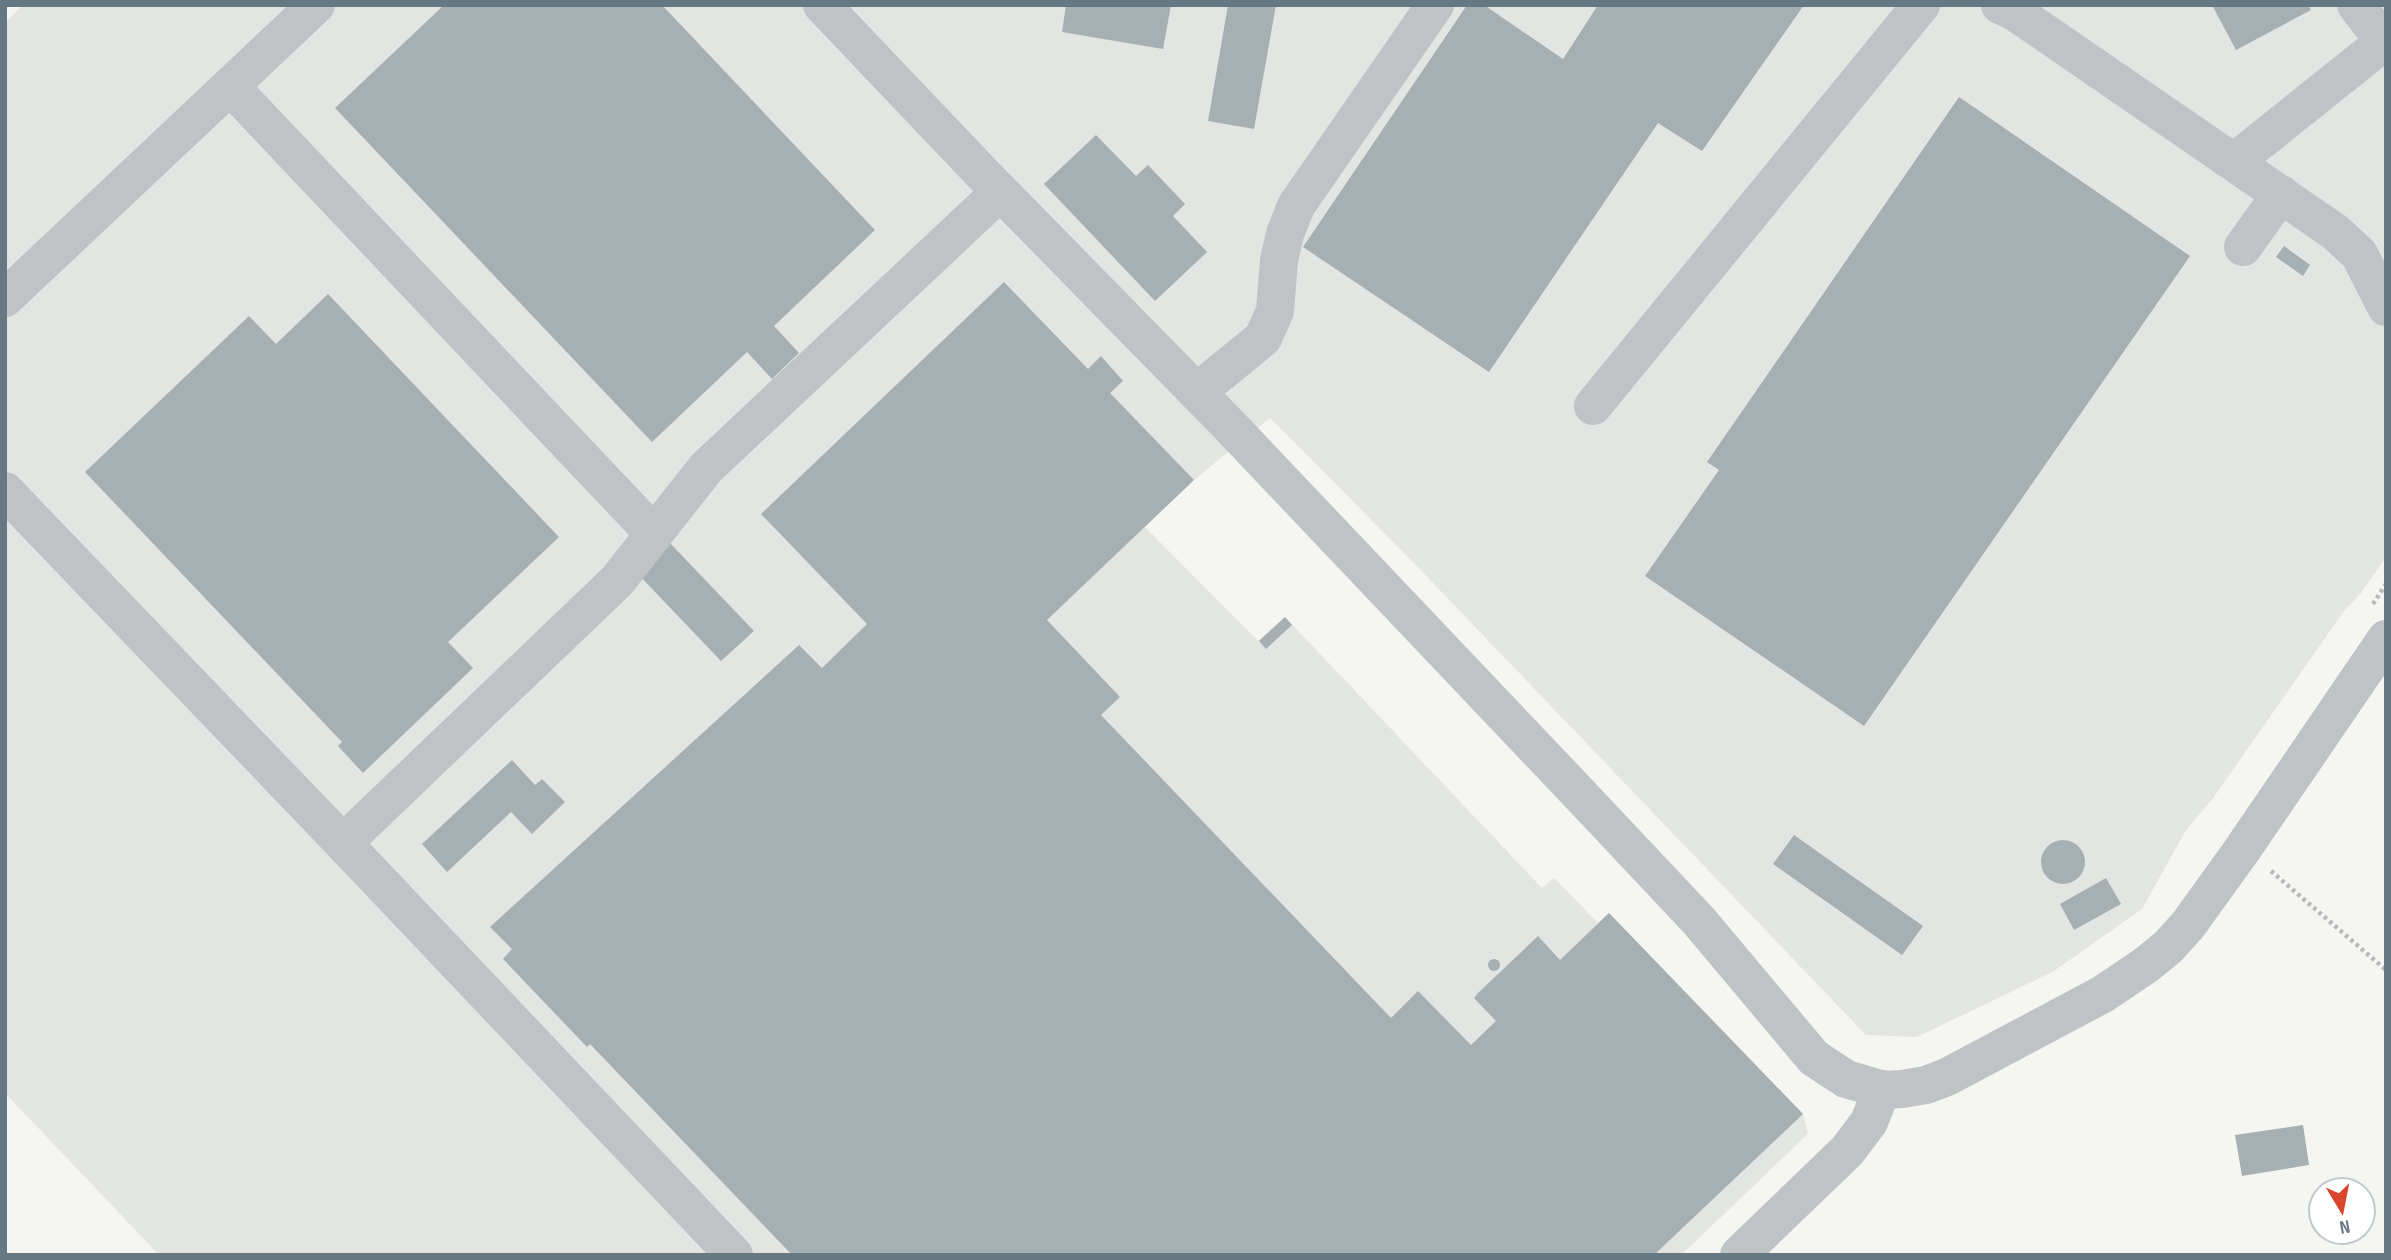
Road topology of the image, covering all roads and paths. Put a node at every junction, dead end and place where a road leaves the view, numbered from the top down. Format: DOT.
graph roads {
  1 [pos="316,5"];
  2 [pos="822,5"];
  3 [pos="1435,5"];
  4 [pos="1921,5"];
  5 [pos="2000,5"];
  6 [pos="2356,5"];
  7 [pos="2385,43"];
  8 [pos="230,86"];
  9 [pos="2234,162"];
  10 [pos="1000,192"];
  11 [pos="2281,194"];
  12 [pos="2243,247"];
  13 [pos="5,298"];
  14 [pos="2386,307"];
  15 [pos="1197,392"];
  16 [pos="1593,406"];
  17 [pos="5,491"];
  18 [pos="654,534"];
  19 [pos="2386,584"];
  20 [pos="2378,623"];
  21 [pos="343,843"];
  22 [pos="2242,850"];
  23 [pos="2386,970"];
  24 [pos="1882,1089"];
  25 [pos="734,1255"];
  26 [pos="1738,1255"];
  1 -- 8 [label="street"];
  2 -- 10 [label="street"];
  3 -- 15 [label="street"];
  4 -- 16 [label="street"];
  5 -- 9 [label="street"];
  6 -- 7 [label="street"];
  7 -- 9 [label="street"];
  8 -- 13 [label="street"];
  8 -- 18 [label="street"];
  9 -- 11 [label="street"];
  10 -- 15 [label="street"];
  10 -- 18 [label="street"];
  11 -- 12 [label="street"];
  11 -- 14 [label="street"];
  15 -- 24 [label="street"];
  17 -- 21 [label="street"];
  18 -- 21 [label="street"];
  19 -- 20 [label="path"];
  20 -- 22 [label="street"];
  21 -- 25 [label="street"];
  22 -- 23 [label="path"];
  22 -- 24 [label="street"];
  24 -- 26 [label="street"];
}
